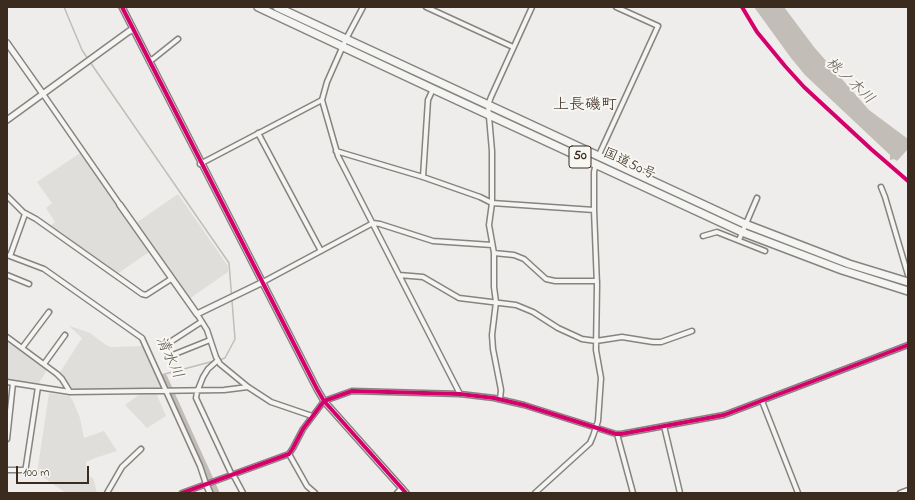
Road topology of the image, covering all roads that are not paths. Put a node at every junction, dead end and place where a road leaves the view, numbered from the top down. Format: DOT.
graph roads {
  1 [pos="122,7"];
  2 [pos="258,7"];
  3 [pos="277,7"];
  4 [pos="363,7"];
  5 [pos="426,7"];
  6 [pos="532,7"];
  7 [pos="616,7"];
  8 [pos="133,29"];
  9 [pos="346,39"];
  10 [pos="178,40"];
  11 [pos="7,43"];
  12 [pos="343,46"];
  13 [pos="513,47"];
  14 [pos="149,60"];
  15 [pos="433,89"];
  16 [pos="43,94"];
  17 [pos="322,100"];
  18 [pos="488,105"];
  19 [pos="488,114"];
  20 [pos="7,120"];
  21 [pos="258,133"];
  22 [pos="336,150"];
  23 [pos="598,157"];
  24 [pos="200,164"];
  25 [pos="596,164"];
  26 [pos="423,177"];
  27 [pos="881,187"];
  28 [pos="7,196"];
  29 [pos="757,198"];
  30 [pos="492,203"];
  31 [pos="120,205"];
  32 [pos="594,210"];
  33 [pos="25,214"];
  34 [pos="373,223"];
  35 [pos="745,224"];
  36 [pos="742,232"];
  37 [pos="703,236"];
  38 [pos="739,240"];
  39 [pos="492,245"];
  40 [pos="321,251"];
  41 [pos="765,252"];
  42 [pos="494,253"];
  43 [pos="8,256"];
  44 [pos="399,275"];
  45 [pos="908,275"];
  46 [pos="7,276"];
  47 [pos="171,279"];
  48 [pos="597,281"];
  49 [pos="908,282"];
  50 [pos="261,283"];
  51 [pos="28,284"];
  52 [pos="908,291"];
  53 [pos="496,302"];
  54 [pos="49,312"];
  55 [pos="196,314"];
  56 [pos="202,322"];
  57 [pos="692,330"];
  58 [pos="65,335"];
  59 [pos="7,337"];
  60 [pos="210,340"];
  61 [pos="596,341"];
  62 [pos="908,345"];
  63 [pos="22,348"];
  64 [pos="217,361"];
  65 [pos="44,364"];
  66 [pos="7,382"];
  67 [pos="13,383"];
  68 [pos="38,387"];
  69 [pos="248,387"];
  70 [pos="198,390"];
  71 [pos="167,391"];
  72 [pos="71,393"];
  73 [pos="460,394"];
  74 [pos="500,399"];
  75 [pos="324,401"];
  76 [pos="762,401"];
  77 [pos="312,416"];
  78 [pos="664,426"];
  79 [pos="596,428"];
  80 [pos="617,434"];
  81 [pos="7,439"];
  82 [pos="141,449"];
  83 [pos="288,454"];
  84 [pos="7,470"];
  85 [pos="233,475"];
  86 [pos="209,484"];
  87 [pos="402,488"];
  88 [pos="908,490"];
  89 [pos="107,493"];
  90 [pos="182,493"];
  91 [pos="210,493"];
  92 [pos="243,493"];
  93 [pos="314,493"];
  94 [pos="397,493"];
  95 [pos="406,493"];
  96 [pos="535,493"];
  97 [pos="633,493"];
  98 [pos="680,493"];
  99 [pos="798,493"];
  100 [pos="900,493"];
  1 -- 8 [label="street"];
  2 -- 12 [label="highway, 国道50号 / 50"];
  3 -- 9 [label="highway, 国道50号 / 50"];
  4 -- 9 [label="street"];
  5 -- 13 [label="street"];
  6 -- 13 [label="street"];
  7 -- 23 [label="street"];
  8 -- 14 [label="street"];
  8 -- 16 [label="street"];
  9 -- 12 [label="street"];
  9 -- 18 [label="highway, 国道50号 / 50"];
  10 -- 14 [label="street"];
  11 -- 16 [label="street"];
  12 -- 15 [label="highway, 国道50号 / 50"];
  12 -- 17 [label="street"];
  13 -- 18 [label="street"];
  14 -- 24 [label="street"];
  15 -- 19 [label="highway, 国道50号 / 50"];
  15 -- 26 [label="street"];
  16 -- 20 [label="street"];
  16 -- 31 [label="street"];
  17 -- 21 [label="street"];
  17 -- 22 [label="street"];
  18 -- 19 [label="street"];
  18 -- 23 [label="highway, 国道50号 / 50"];
  19 -- 25 [label="highway, 国道50号 / 50"];
  19 -- 30 [label="street"];
  21 -- 24 [label="street"];
  21 -- 40 [label="street"];
  22 -- 26 [label="street"];
  22 -- 34 [label="street"];
  23 -- 25 [label="street"];
  23 -- 35 [label="highway, 国道50号 / 50"];
  24 -- 50 [label="street"];
  25 -- 32 [label="street"];
  25 -- 36 [label="highway, 国道50号 / 50"];
  26 -- 30 [label="street"];
  27 -- 45 [label="street"];
  28 -- 33 [label="street"];
  29 -- 35 [label="street"];
  30 -- 32 [label="street"];
  30 -- 39 [label="street"];
  31 -- 47 [label="street"];
  32 -- 48 [label="street"];
  33 -- 43 [label="street"];
  33 -- 47 [label="street"];
  34 -- 39 [label="street"];
  34 -- 40 [label="street"];
  34 -- 44 [label="street"];
  35 -- 36 [label="street"];
  35 -- 49 [label="highway, 国道50号 / 50"];
  36 -- 38 [label="street"];
  36 -- 52 [label="highway, 国道50号 / 50"];
  37 -- 38 [label="street"];
  38 -- 41 [label="street"];
  39 -- 42 [label="street"];
  40 -- 50 [label="street"];
  42 -- 48 [label="street"];
  42 -- 53 [label="street"];
  43 -- 71 [label="street"];
  44 -- 53 [label="street"];
  44 -- 73 [label="street"];
  46 -- 51 [label="street"];
  47 -- 55 [label="street"];
  48 -- 61 [label="street"];
  50 -- 55 [label="street"];
  50 -- 75 [label="street"];
  53 -- 61 [label="street"];
  53 -- 74 [label="street"];
  54 -- 63 [label="street"];
  55 -- 56 [label="street"];
  56 -- 60 [label="street"];
  56 -- 60 [label="street"];
  57 -- 61 [label="street"];
  58 -- 65 [label="street"];
  59 -- 63 [label="street"];
  60 -- 64 [label="street"];
  61 -- 79 [label="street"];
  62 -- 76 [label="street"];
  63 -- 65 [label="street"];
  64 -- 69 [label="street"];
  64 -- 70 [label="street"];
  65 -- 72 [label="street"];
  66 -- 67 [label="street"];
  67 -- 68 [label="street"];
  67 -- 81 [label="street"];
  68 -- 72 [label="street"];
  68 -- 84 [label="street"];
  69 -- 70 [label="street"];
  69 -- 77 [label="street"];
  70 -- 71 [label="street"];
  70 -- 85 [label="street"];
  71 -- 72 [label="street"];
  71 -- 86 [label="street"];
  73 -- 74 [label="street"];
  73 -- 75 [label="street"];
  74 -- 79 [label="street"];
  75 -- 77 [label="street"];
  75 -- 87 [label="street"];
  76 -- 78 [label="street"];
  76 -- 99 [label="street"];
  77 -- 83 [label="street"];
  78 -- 80 [label="street"];
  78 -- 98 [label="street"];
  79 -- 80 [label="street"];
  79 -- 96 [label="street"];
  80 -- 97 [label="street"];
  82 -- 89 [label="street"];
  83 -- 85 [label="street"];
  83 -- 93 [label="street"];
  85 -- 86 [label="street"];
  85 -- 92 [label="street"];
  86 -- 90 [label="street"];
  86 -- 91 [label="street"];
  87 -- 94 [label="street"];
  87 -- 95 [label="street"];
  88 -- 100 [label="street"];
}
